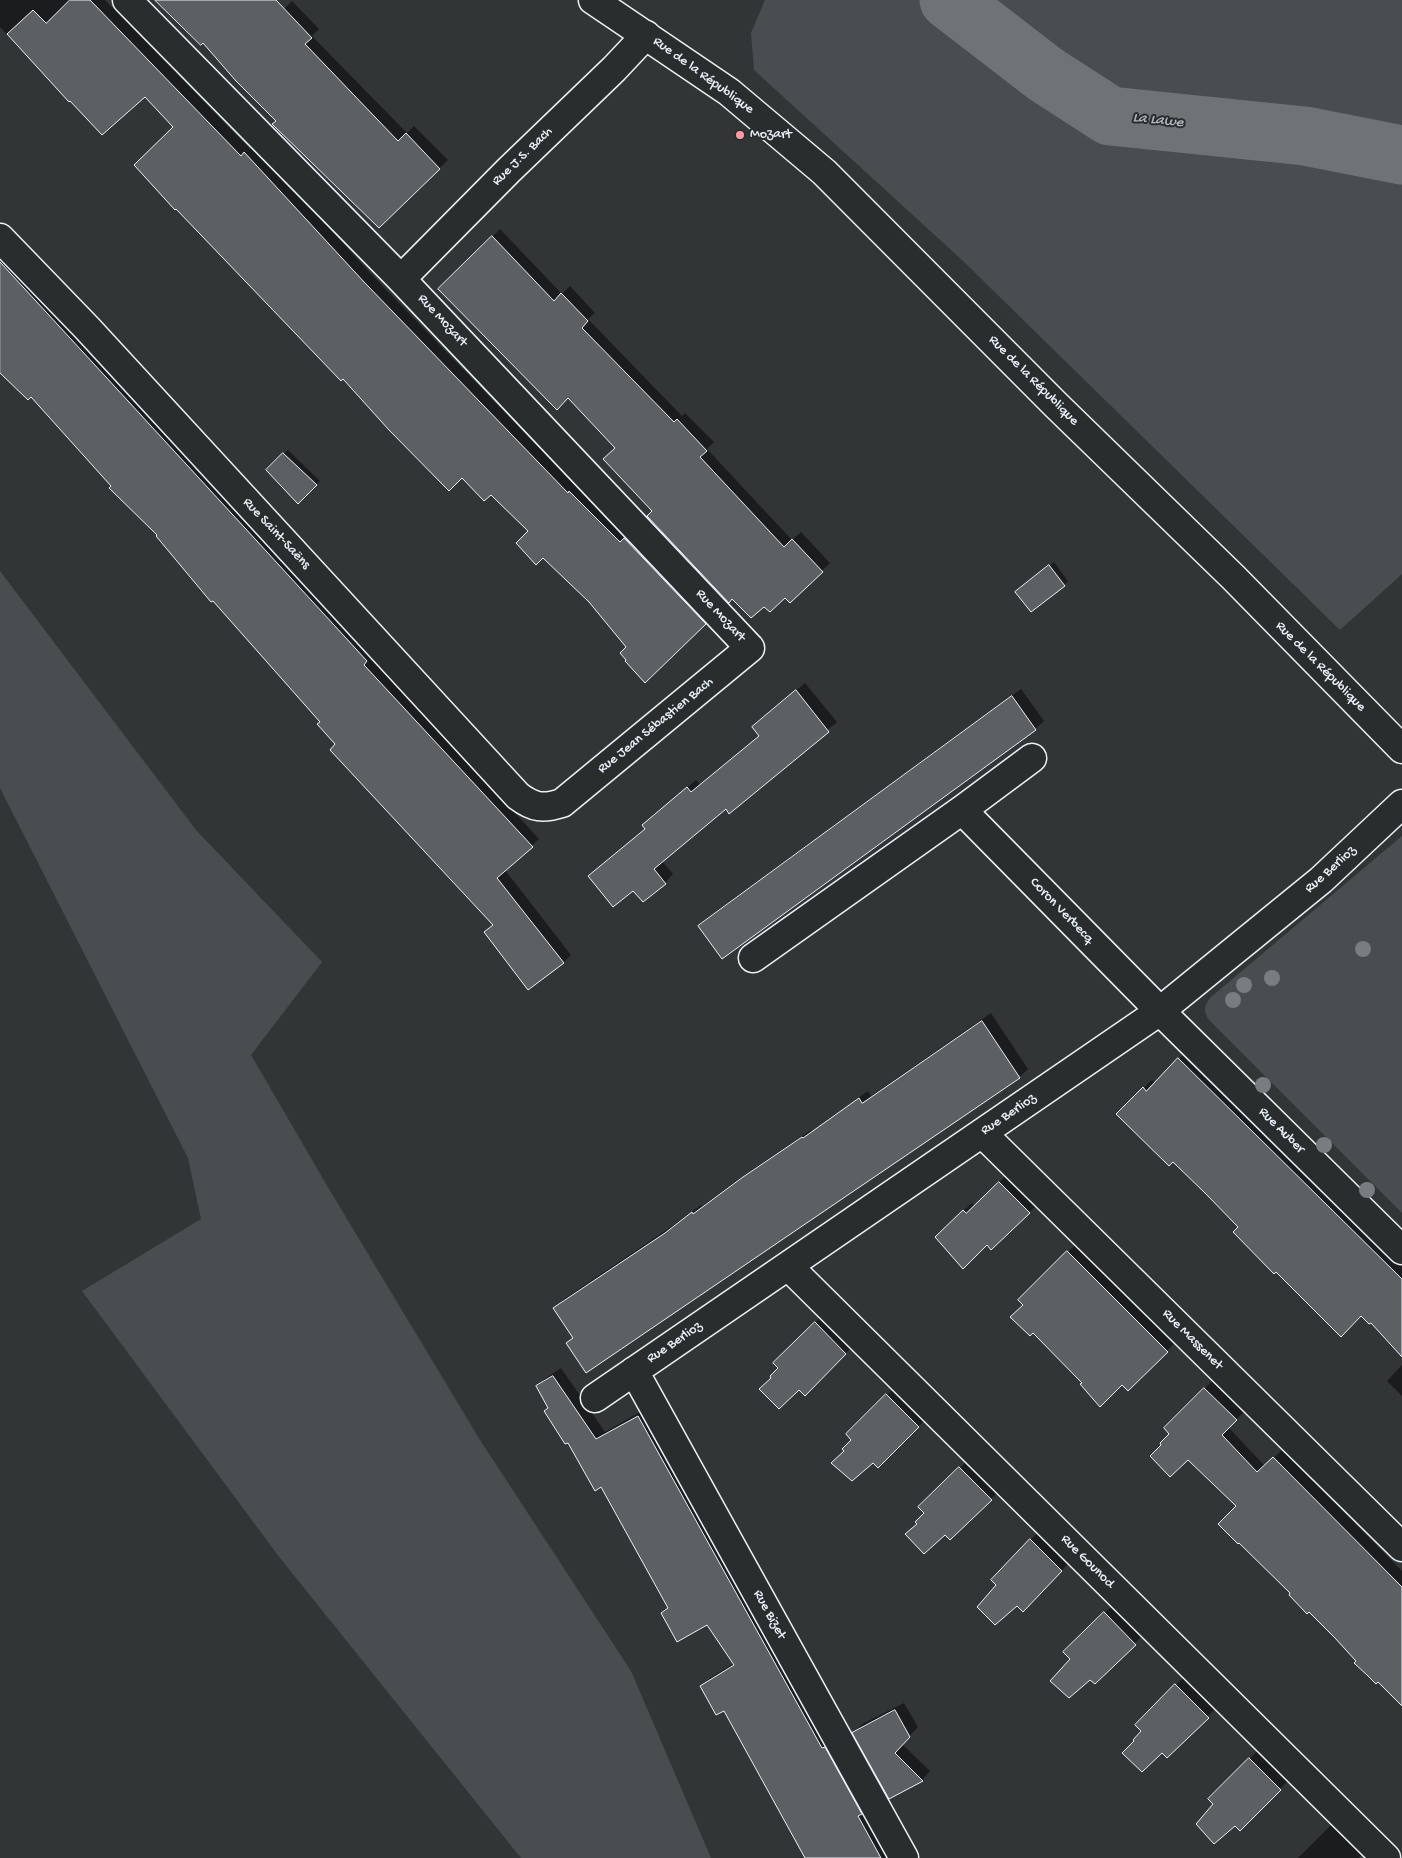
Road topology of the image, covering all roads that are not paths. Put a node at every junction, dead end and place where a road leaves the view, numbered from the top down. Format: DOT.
graph roads {
  1 [pos="127,0"];
  2 [pos="593,0"];
  3 [pos="646,35"];
  4 [pos="0,238"];
  5 [pos="401,279"];
  6 [pos="750,648"];
  7 [pos="1402,749"];
  8 [pos="1032,758"];
  9 [pos="562,803"];
  10 [pos="1402,804"];
  11 [pos="962,810"];
  12 [pos="753,958"];
  13 [pos="1160,1011"];
  14 [pos="982,1133"];
  15 [pos="1402,1250"];
  16 [pos="788,1266"];
  17 [pos="634,1371"];
  18 [pos="595,1398"];
  19 [pos="1402,1546"];
  20 [pos="904,1858"];
  21 [pos="1386,1858"];
  1 -- 5 [label="street, Rue Mozart"];
  2 -- 3 [label="street, Rue de la République"];
  3 -- 5 [label="street, Rue J.S. Bach"];
  3 -- 7 [label="street, Rue de la République"];
  4 -- 9 [label="street, Rue Saint-Saëns"];
  5 -- 6 [label="street, Rue Mozart"];
  6 -- 9 [label="street, Rue Jean Sébastien Bach"];
  8 -- 11 [label="street"];
  10 -- 13 [label="street, Rue Berlioz"];
  11 -- 12 [label="street"];
  11 -- 13 [label="street, Coron Verbecq"];
  13 -- 14 [label="street, Rue Berlioz"];
  13 -- 15 [label="street, Rue Auber"];
  14 -- 16 [label="street, Rue Berlioz"];
  14 -- 19 [label="street, Rue Massenet"];
  16 -- 17 [label="street, Rue Berlioz"];
  16 -- 21 [label="street, Rue Gounod"];
  17 -- 18 [label="street, Rue Berlioz"];
  17 -- 20 [label="street, Rue Bizet"];
}
